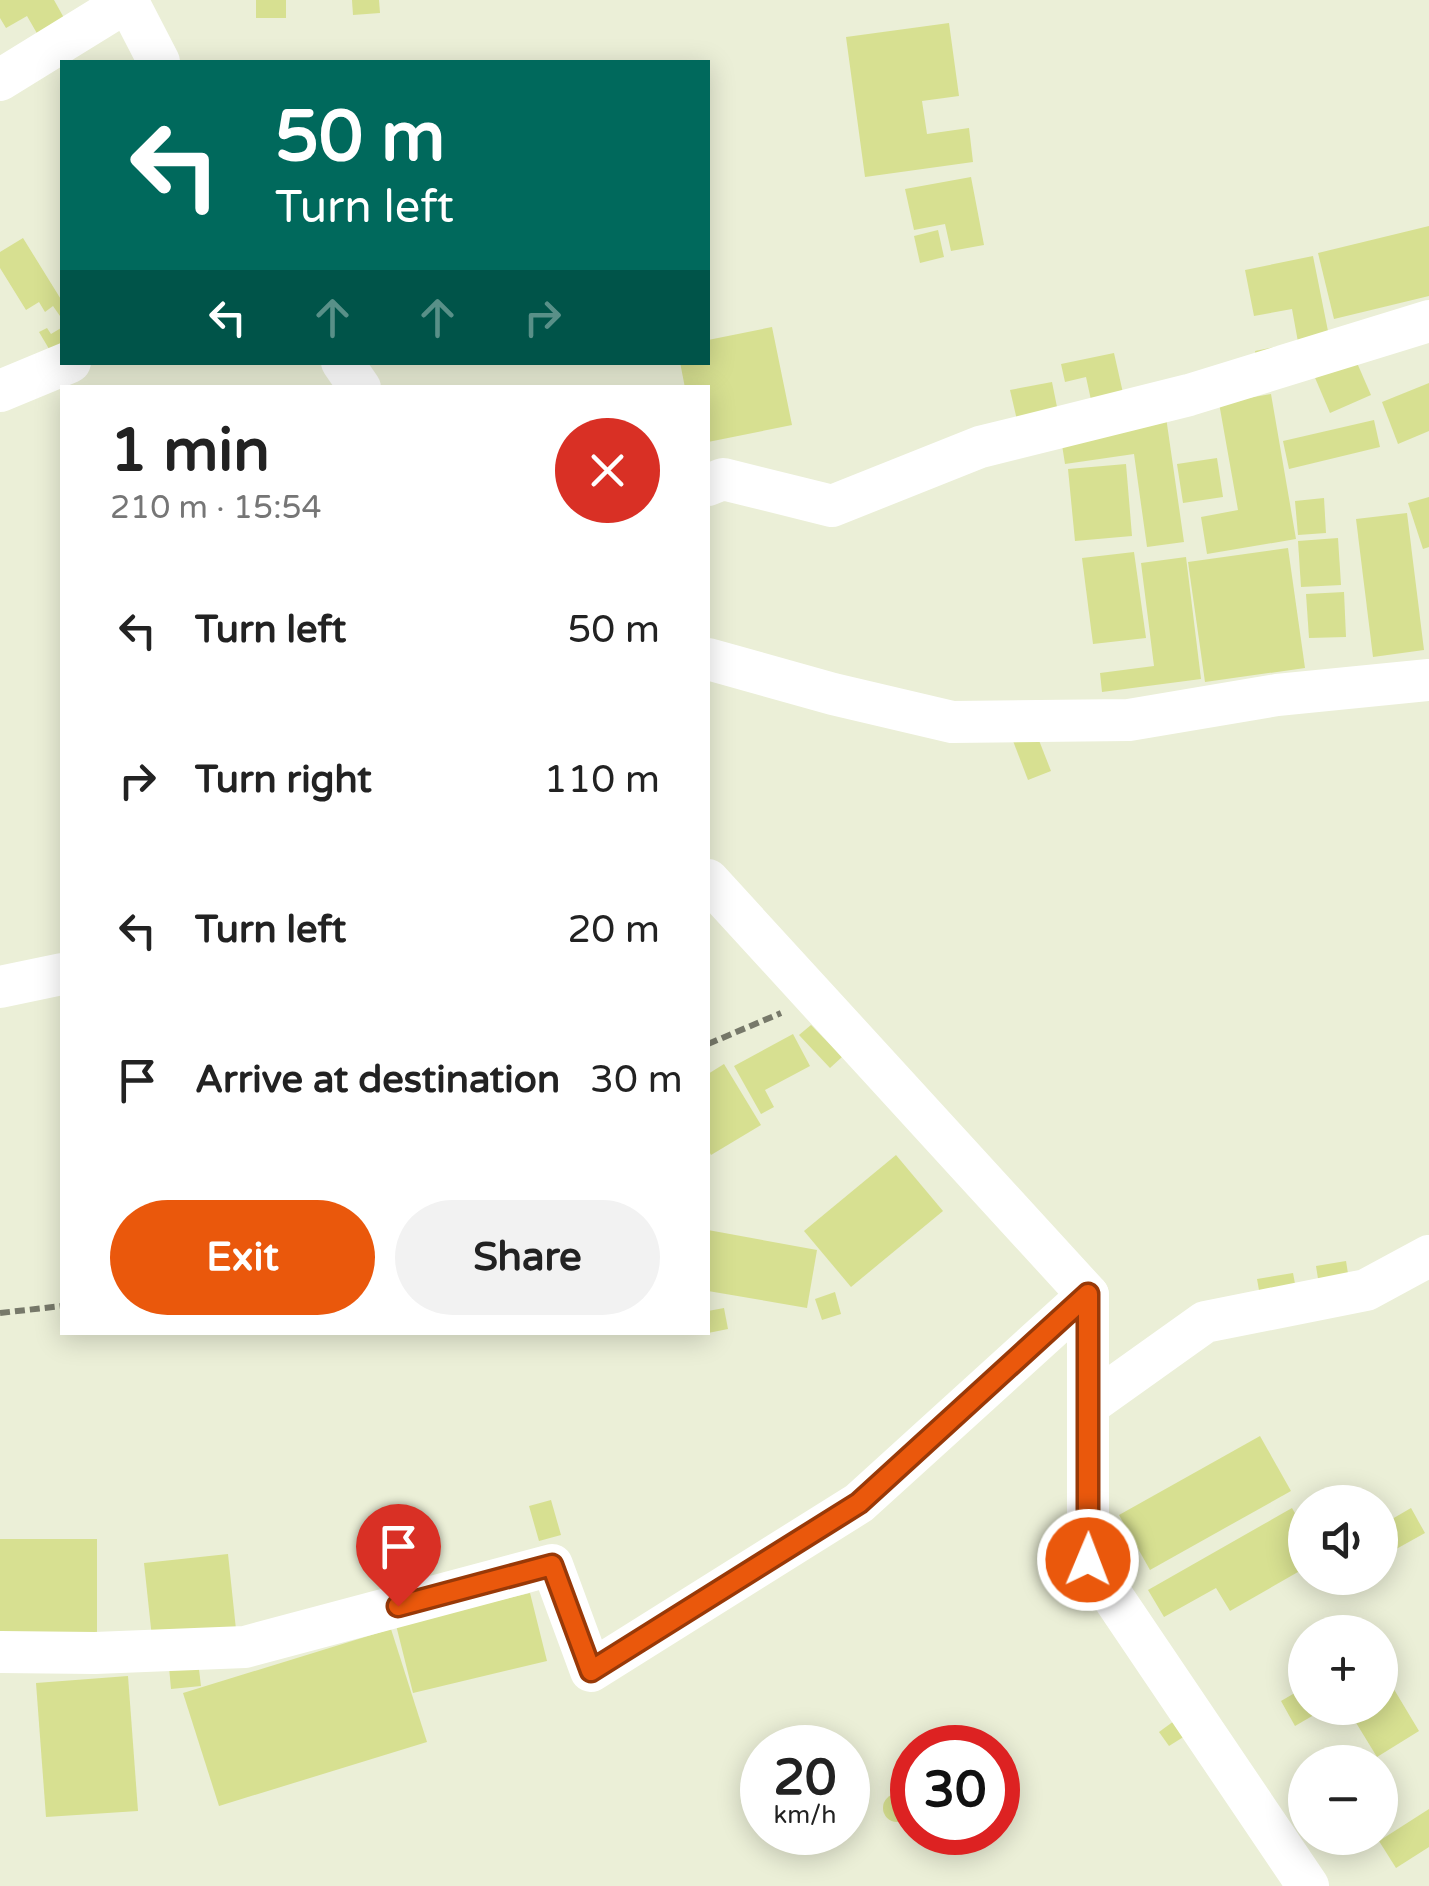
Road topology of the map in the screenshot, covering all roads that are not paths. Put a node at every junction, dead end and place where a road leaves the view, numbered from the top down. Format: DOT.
graph roads {
  1 [pos="128,0"];
  2 [pos="159,60"];
  3 [pos="0,80"];
  4 [pos="1429,321"];
  5 [pos="63,365"];
  6 [pos="0,392"];
  7 [pos="710,484"];
  8 [pos="710,661"];
  9 [pos="1429,680"];
  10 [pos="710,882"];
  11 [pos="60,974"];
  12 [pos="0,987"];
  13 [pos="1429,1256"];
  14 [pos="1088,1294"];
  15 [pos="1090,1404"];
  16 [pos="0,1652"];
  17 [pos="1308,1886"];
  1 -- 2 [label="street"];
  1 -- 3 [label="street"];
  4 -- 7 [label="street"];
  5 -- 6 [label="street"];
  8 -- 9 [label="street"];
  10 -- 14 [label="street"];
  11 -- 12 [label="street"];
  13 -- 15 [label="street"];
  14 -- 15 [label="street"];
  14 -- 16 [label="street"];
  15 -- 17 [label="street"];
}
